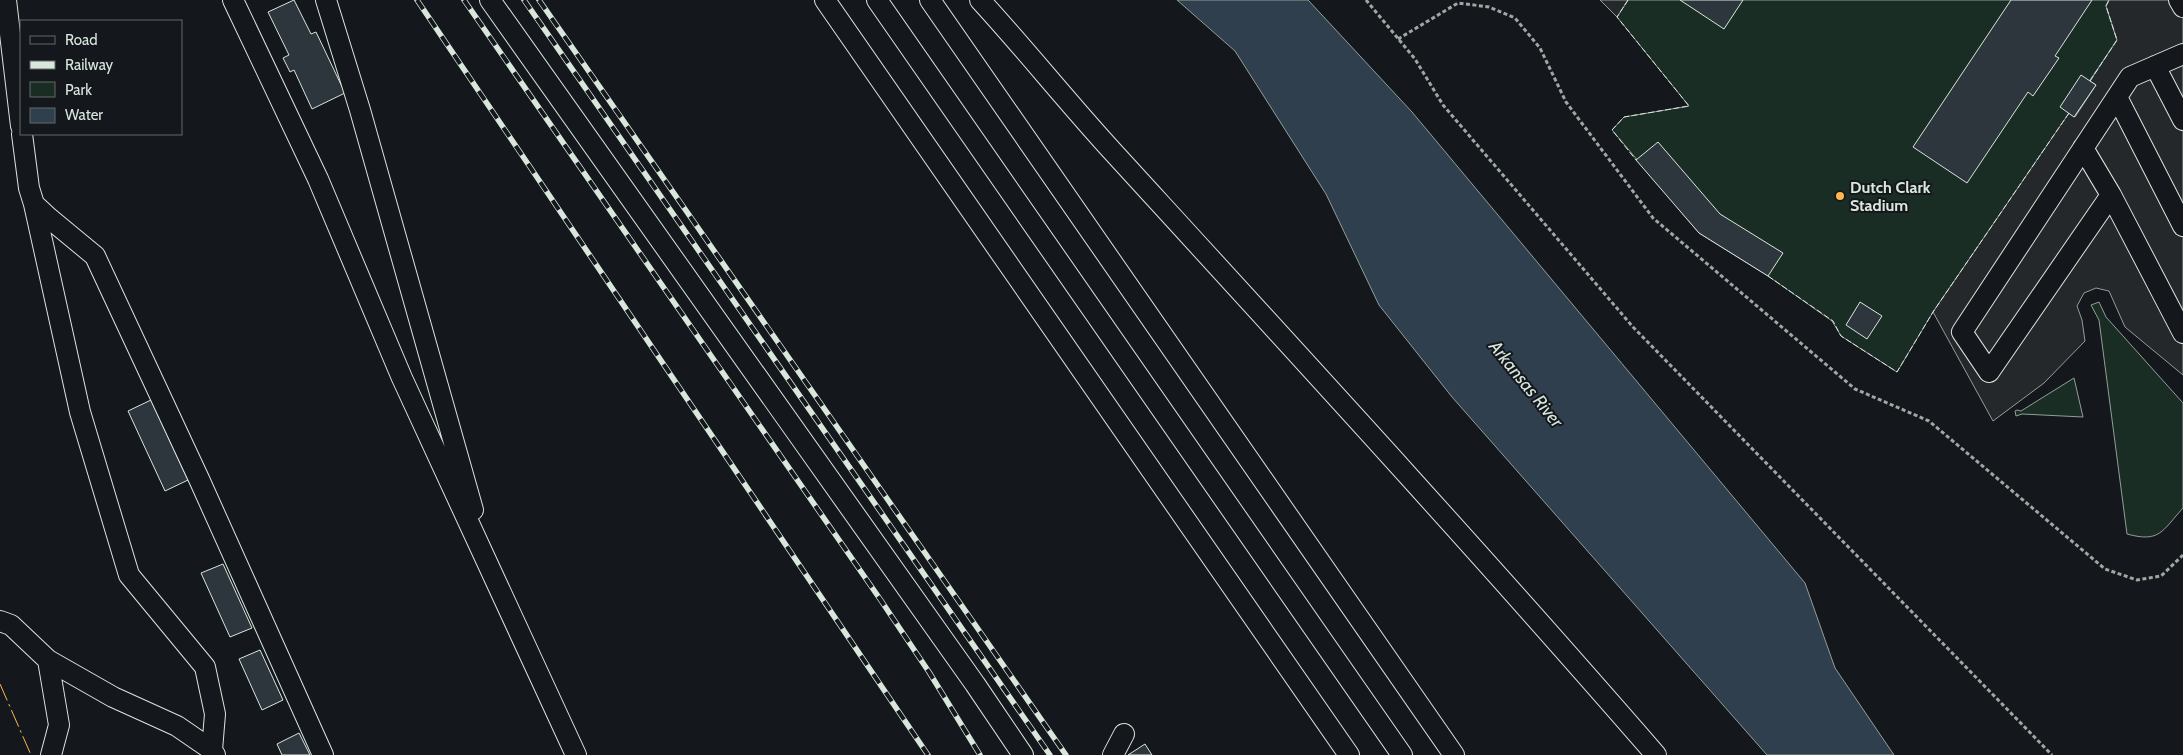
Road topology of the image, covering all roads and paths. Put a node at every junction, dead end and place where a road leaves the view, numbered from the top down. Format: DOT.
graph roads {
  1 [pos="6,0"];
  2 [pos="233,0"];
  3 [pos="326,0"];
  4 [pos="490,0"];
  5 [pos="825,0"];
  6 [pos="877,0"];
  7 [pos="930,0"];
  8 [pos="980,0"];
  9 [pos="1366,0"];
  10 [pos="2179,0"];
  11 [pos="2183,7"];
  12 [pos="1398,39"];
  13 [pos="2183,54"];
  14 [pos="2155,66"];
  15 [pos="2117,97"];
  16 [pos="20,118"];
  17 [pos="2183,120"];
  18 [pos="22,135"];
  19 [pos="2083,148"];
  20 [pos="2111,195"];
  21 [pos="34,204"];
  22 [pos="2183,226"];
  23 [pos="2183,333"];
  24 [pos="2183,555"];
  25 [pos="487,564"];
  26 [pos="0,621"];
  27 [pos="48,660"];
  28 [pos="1124,734"];
  29 [pos="213,752"];
  30 [pos="51,755"];
  31 [pos="323,755"];
  32 [pos="576,755"];
  33 [pos="1023,755"];
  34 [pos="1114,755"];
  35 [pos="1350,755"];
  36 [pos="1402,755"];
  37 [pos="1454,755"];
  38 [pos="1656,755"];
  39 [pos="2052,755"];
  1 -- 16 [label="street"];
  2 -- 25 [label="street"];
  3 -- 25 [label="street"];
  4 -- 33 [label="street"];
  5 -- 35 [label="street"];
  6 -- 36 [label="street"];
  7 -- 37 [label="street"];
  8 -- 38 [label="street"];
  9 -- 12 [label="path"];
  10 -- 11 [label="street"];
  12 -- 24 [label="path"];
  12 -- 39 [label="path"];
  13 -- 14 [label="street"];
  14 -- 15 [label="street"];
  14 -- 17 [label="street"];
  15 -- 19 [label="street"];
  15 -- 22 [label="street"];
  18 -- 21 [label="street"];
  19 -- 20 [label="street"];
  19 -- 20 [label="street"];
  20 -- 23 [label="street"];
  21 -- 29 [label="street"];
  21 -- 31 [label="street"];
  25 -- 32 [label="street"];
  26 -- 27 [label="street"];
  27 -- 29 [label="street"];
  27 -- 30 [label="street"];
  28 -- 34 [label="street"];
}
